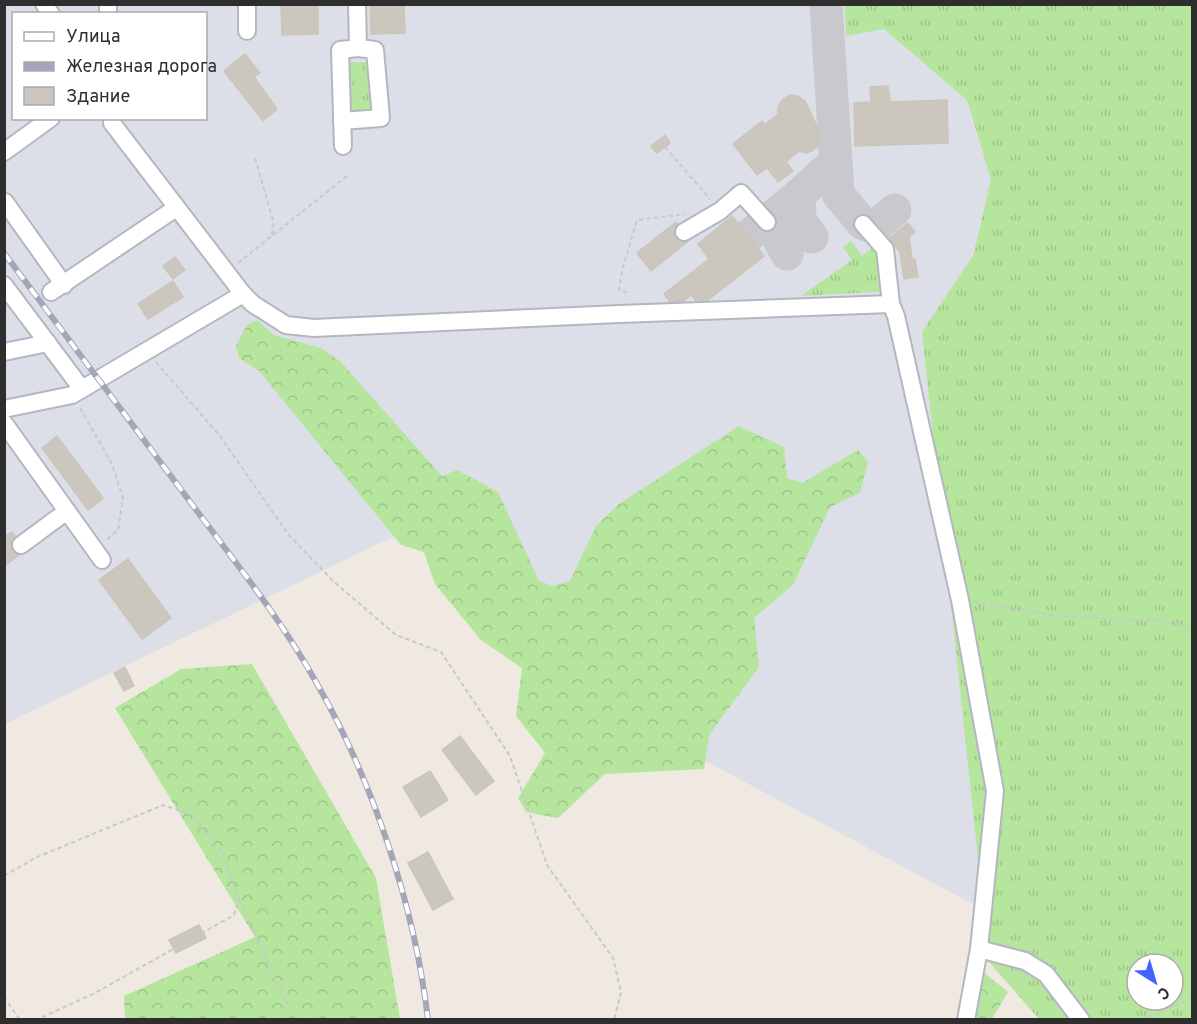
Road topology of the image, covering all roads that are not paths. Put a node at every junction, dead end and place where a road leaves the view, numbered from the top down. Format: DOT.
graph roads {
  1 [pos="247,4"];
  2 [pos="357,4"];
  3 [pos="248,31"];
  4 [pos="358,48"];
  5 [pos="48,120"];
  6 [pos="112,120"];
  7 [pos="342,121"];
  8 [pos="343,146"];
  9 [pos="4,152"];
  10 [pos="5,202"];
  11 [pos="177,207"];
  12 [pos="767,222"];
  13 [pos="862,224"];
  14 [pos="684,232"];
  15 [pos="4,285"];
  16 [pos="243,294"];
  17 [pos="891,304"];
  18 [pos="48,343"];
  19 [pos="4,352"];
  20 [pos="77,392"];
  21 [pos="4,409"];
  22 [pos="4,423"];
  23 [pos="67,511"];
  24 [pos="21,545"];
  25 [pos="98,554"];
  26 [pos="979,949"];
  27 [pos="966,1020"];
  28 [pos="1081,1020"];
  1 -- 3 [label="lane"];
  2 -- 4 [label="lane"];
  4 -- 7 [label="lane"];
  4 -- 7 [label="lane"];
  5 -- 9 [label="lane"];
  6 -- 11 [label="lane"];
  7 -- 8 [label="lane"];
  10 -- 11 [label="lane"];
  11 -- 16 [label="lane"];
  12 -- 14 [label="lane"];
  13 -- 17 [label="lane"];
  15 -- 18 [label="lane"];
  16 -- 17 [label="lane"];
  16 -- 20 [label="lane"];
  17 -- 26 [label="lane"];
  18 -- 19 [label="lane"];
  18 -- 20 [label="lane"];
  20 -- 21 [label="lane"];
  22 -- 23 [label="lane"];
  23 -- 24 [label="lane"];
  23 -- 25 [label="lane"];
  26 -- 27 [label="lane"];
  26 -- 28 [label="lane"];
}
